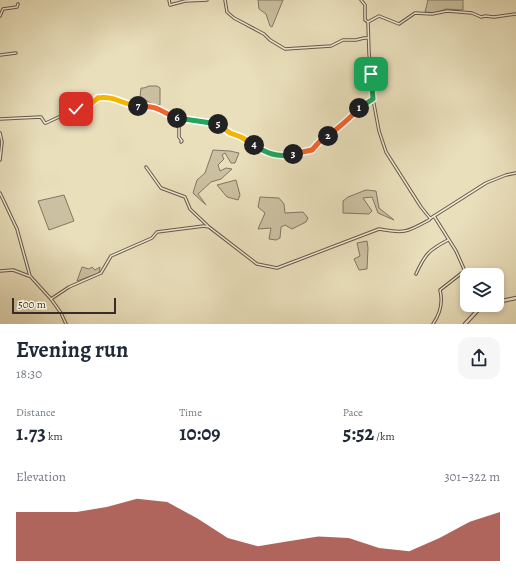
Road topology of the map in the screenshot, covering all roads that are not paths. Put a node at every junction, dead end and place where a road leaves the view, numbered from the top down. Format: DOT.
graph roads {
  1 [pos="169,0"];
  2 [pos="207,0"];
  3 [pos="225,0"];
  4 [pos="361,0"];
  5 [pos="18,4"];
  6 [pos="516,14"];
  7 [pos="0,16"];
  8 [pos="368,22"];
  9 [pos="368,38"];
  10 [pos="16,53"];
  11 [pos="0,55"];
  12 [pos="373,99"];
  13 [pos="0,119"];
  14 [pos="179,119"];
  15 [pos="0,133"];
  16 [pos="181,142"];
  17 [pos="1,148"];
  18 [pos="0,160"];
  19 [pos="146,167"];
  20 [pos="516,173"];
  21 [pos="0,193"];
  22 [pos="434,216"];
  23 [pos="431,218"];
  24 [pos="208,226"];
  25 [pos="448,240"];
  26 [pos="0,271"];
  27 [pos="416,274"];
  28 [pos="30,276"];
  29 [pos="516,298"];
  30 [pos="51,299"];
  31 [pos="504,301"];
  32 [pos="476,312"];
  33 [pos="66,324"];
  34 [pos="433,324"];
  35 [pos="465,324"];
  1 -- 2 [label="street"];
  3 -- 9 [label="street"];
  4 -- 8 [label="street"];
  5 -- 7 [label="street"];
  6 -- 8 [label="street"];
  8 -- 9 [label="street"];
  9 -- 12 [label="street"];
  10 -- 11 [label="street"];
  12 -- 14 [label="street"];
  12 -- 23 [label="street"];
  13 -- 14 [label="street"];
  14 -- 16 [label="street"];
  15 -- 17 [label="street"];
  17 -- 18 [label="street"];
  19 -- 24 [label="street"];
  20 -- 22 [label="street"];
  21 -- 28 [label="street"];
  22 -- 23 [label="street"];
  22 -- 25 [label="street"];
  23 -- 24 [label="street"];
  24 -- 30 [label="street"];
  25 -- 27 [label="street"];
  25 -- 34 [label="street"];
  26 -- 28 [label="street"];
  28 -- 30 [label="street"];
  29 -- 31 [label="street"];
  30 -- 33 [label="street"];
  32 -- 35 [label="street"];
}
